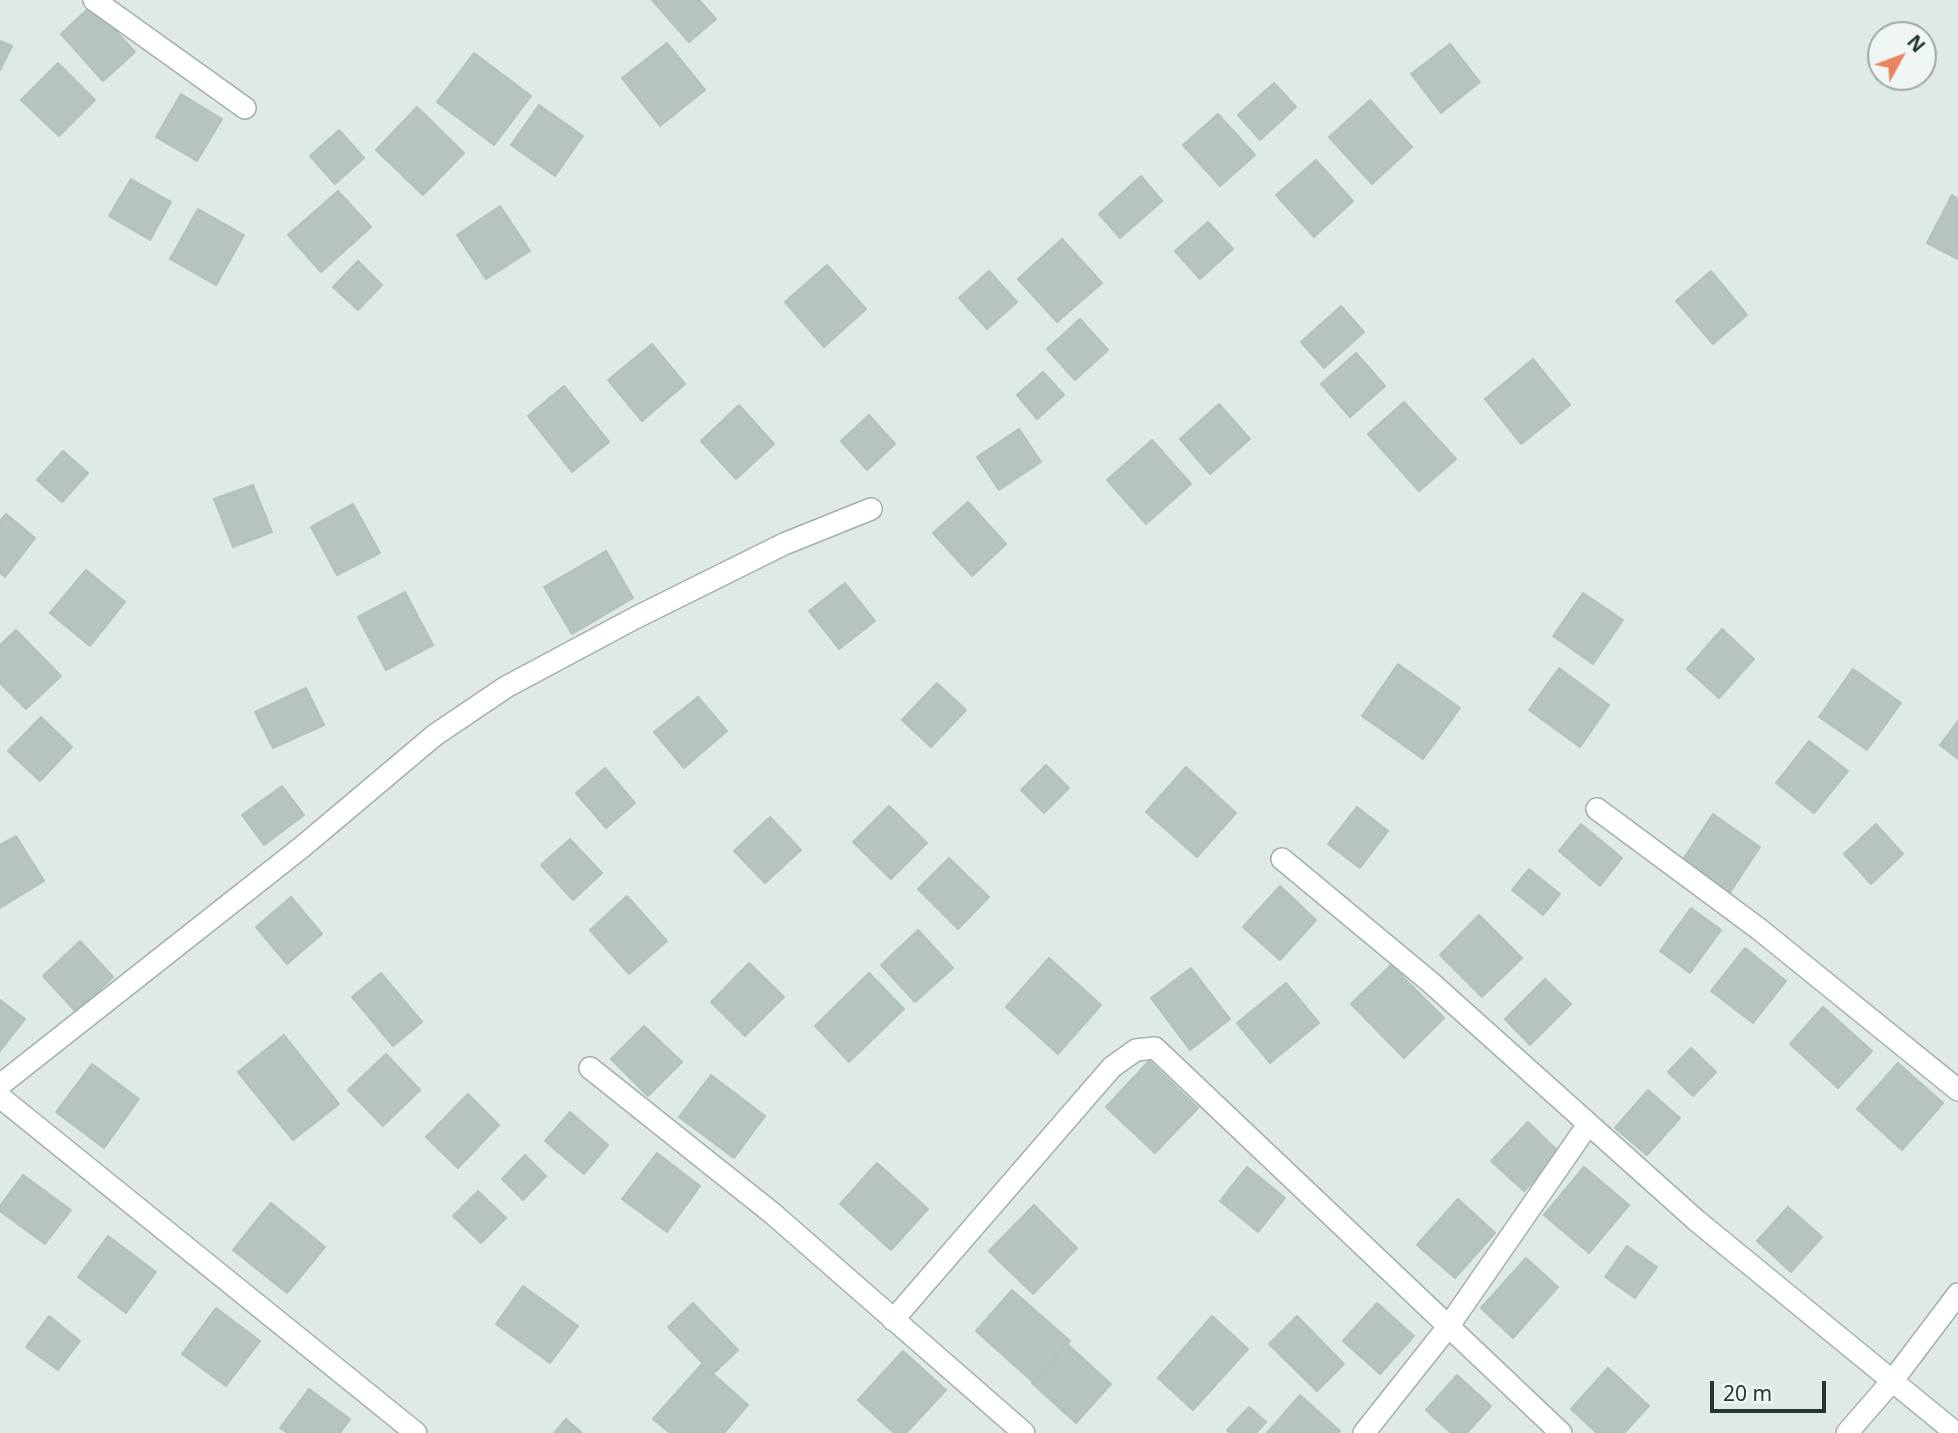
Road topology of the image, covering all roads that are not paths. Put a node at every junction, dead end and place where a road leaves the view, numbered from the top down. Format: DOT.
graph roads {
  1 [pos="94,0"];
  2 [pos="245,108"];
  3 [pos="871,509"];
  4 [pos="1597,809"];
  5 [pos="1282,859"];
  6 [pos="590,1069"];
  7 [pos="0,1085"];
  8 [pos="1958,1090"];
  9 [pos="0,1097"];
  10 [pos="1587,1126"];
  11 [pos="1958,1294"];
  12 [pos="893,1320"];
  13 [pos="1448,1327"];
  14 [pos="1893,1380"];
  15 [pos="416,1433"];
  16 [pos="1024,1433"];
  17 [pos="1364,1433"];
  18 [pos="1560,1433"];
  19 [pos="1847,1433"];
  20 [pos="1956,1433"];
  1 -- 2 [label="street"];
  3 -- 7 [label="street"];
  4 -- 8 [label="street"];
  5 -- 10 [label="street"];
  6 -- 12 [label="street"];
  9 -- 15 [label="street"];
  10 -- 13 [label="street"];
  10 -- 14 [label="street"];
  11 -- 14 [label="street"];
  12 -- 13 [label="street"];
  12 -- 16 [label="street"];
  13 -- 17 [label="street"];
  13 -- 18 [label="street"];
  14 -- 19 [label="street"];
  14 -- 20 [label="street"];
}
